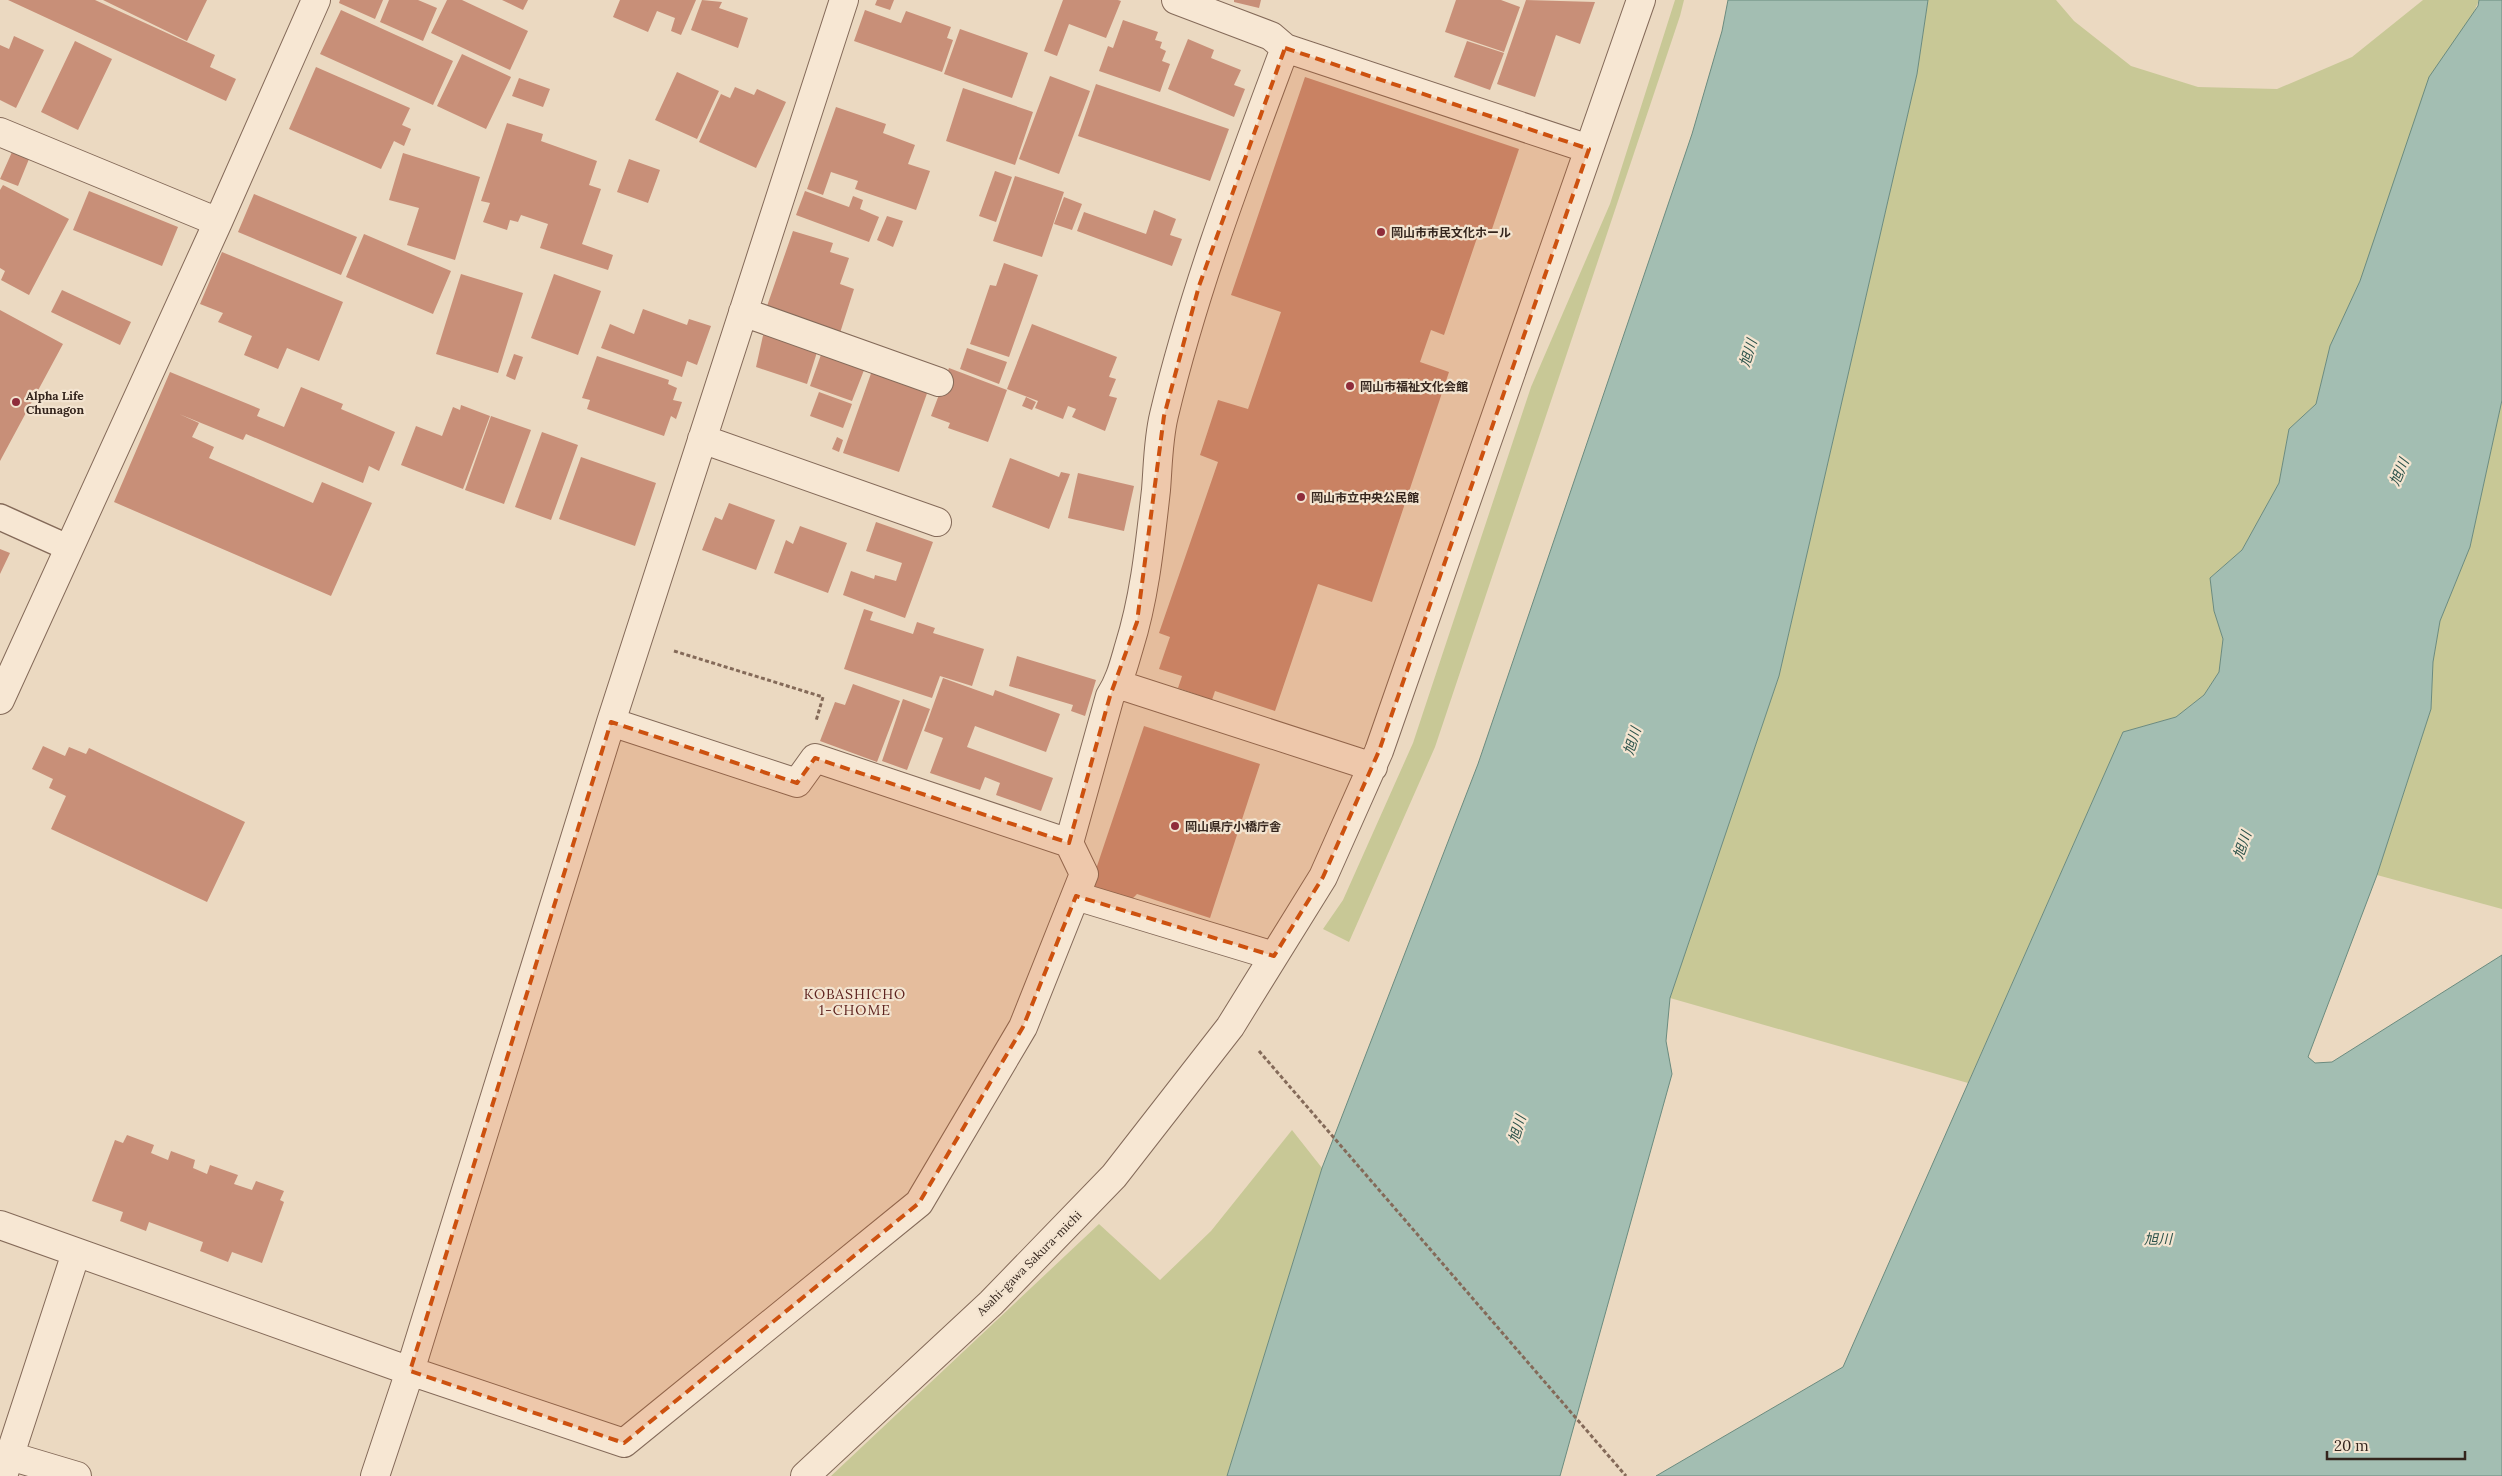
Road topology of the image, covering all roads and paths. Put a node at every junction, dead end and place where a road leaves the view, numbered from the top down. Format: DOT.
graph roads {
  1 [pos="316,0"];
  2 [pos="844,0"];
  3 [pos="1176,0"];
  4 [pos="1641,0"];
  5 [pos="1285,48"];
  6 [pos="0,132"];
  7 [pos="1589,149"];
  8 [pos="218,222"];
  9 [pos="743,312"];
  10 [pos="939,382"];
  11 [pos="702,439"];
  12 [pos="0,517"];
  13 [pos="937,522"];
  14 [pos="69,548"];
  15 [pos="637,640"];
  16 [pos="1118,684"];
  17 [pos="0,700"];
  18 [pos="611,722"];
  19 [pos="815,758"];
  20 [pos="1373,767"];
  21 [pos="1069,843"];
  22 [pos="1076,896"];
  23 [pos="1274,956"];
  24 [pos="1257,1048"];
  25 [pos="0,1225"];
  26 [pos="76,1252"];
  27 [pos="410,1371"];
  28 [pos="6,1466"];
  29 [pos="77,1476"];
  30 [pos="375,1476"];
  31 [pos="805,1476"];
  32 [pos="1626,1476"];
  1 -- 8 [label="street"];
  2 -- 9 [label="street"];
  3 -- 5 [label="street"];
  4 -- 7 [label="street, Asahi-gawa Sakura-michi"];
  5 -- 7 [label="street"];
  5 -- 16 [label="street"];
  6 -- 8 [label="street"];
  7 -- 20 [label="street, Asahi-gawa Sakura-michi"];
  8 -- 14 [label="street"];
  9 -- 10 [label="street"];
  9 -- 11 [label="street"];
  11 -- 13 [label="street"];
  11 -- 15 [label="street"];
  12 -- 14 [label="lane"];
  14 -- 17 [label="street"];
  15 -- 18 [label="street"];
  15 -- 19 [label="path"];
  16 -- 20 [label="street"];
  16 -- 21 [label="street"];
  18 -- 19 [label="street"];
  18 -- 27 [label="street"];
  19 -- 21 [label="street"];
  20 -- 23 [label="street, Asahi-gawa Sakura-michi"];
  21 -- 22 [label="street"];
  22 -- 23 [label="street"];
  22 -- 27 [label="street"];
  23 -- 31 [label="street, Asahi-gawa Sakura-michi"];
  24 -- 32 [label="path"];
  25 -- 26 [label="street"];
  26 -- 27 [label="street"];
  26 -- 28 [label="street"];
  27 -- 30 [label="street"];
  28 -- 29 [label="street"];
}
